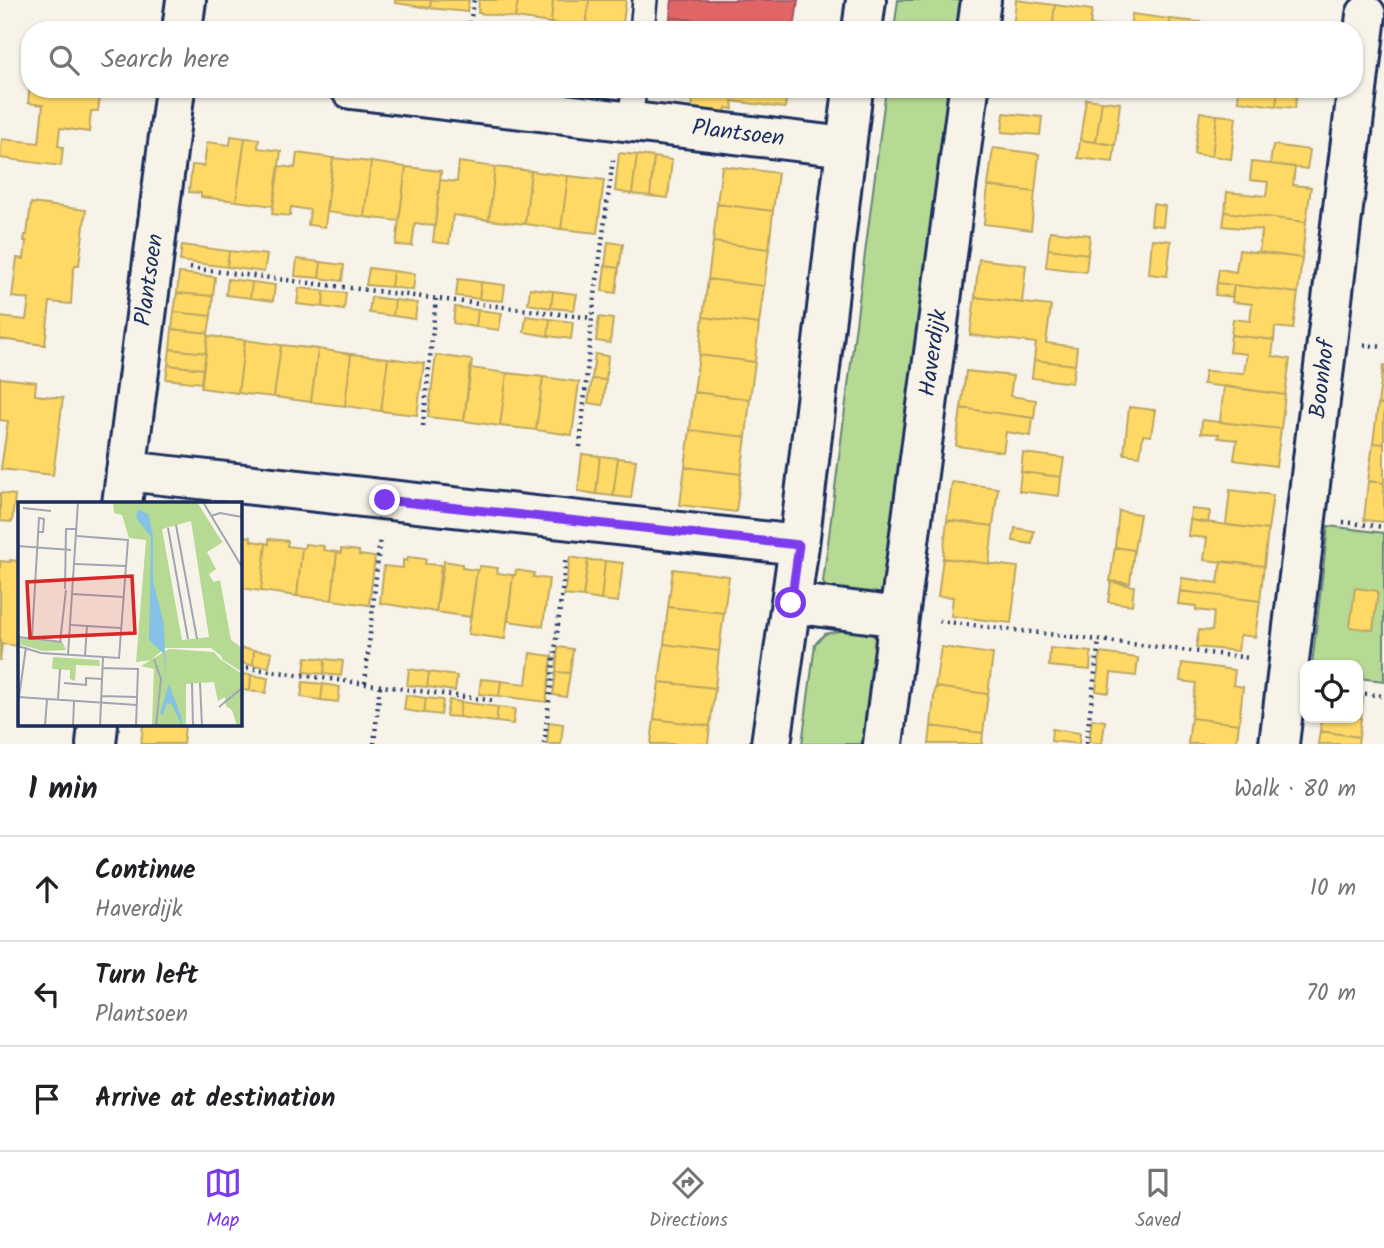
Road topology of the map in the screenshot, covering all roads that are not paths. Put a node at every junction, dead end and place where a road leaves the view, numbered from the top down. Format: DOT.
graph roads {
  1 [pos="186,0"];
  2 [pos="645,0"];
  3 [pos="866,0"];
  4 [pos="981,0"];
  5 [pos="1367,10"];
  6 [pos="183,21"];
  7 [pos="643,21"];
  8 [pos="863,21"];
  9 [pos="978,21"];
  10 [pos="1363,43"];
  11 [pos="175,98"];
  12 [pos="469,98"];
  13 [pos="852,98"];
  14 [pos="968,98"];
  15 [pos="1356,98"];
  16 [pos="627,110"];
  17 [pos="846,147"];
  18 [pos="124,488"];
  19 [pos="799,545"];
  20 [pos="791,603"];
  21 [pos="899,617"];
  22 [pos="98,726"];
  23 [pos="96,744"];
  24 [pos="771,744"];
  25 [pos="883,744"];
  26 [pos="1279,744"];
  1 -- 6 [label="street"];
  2 -- 7 [label="lane"];
  3 -- 8 [label="street"];
  4 -- 9 [label="street"];
  5 -- 10 [label="street, Boonhof"];
  11 -- 18 [label="street, Plantsoen"];
  12 -- 16 [label="street, Plantsoen"];
  13 -- 17 [label="street"];
  14 -- 21 [label="street, Haverdijk"];
  15 -- 26 [label="street, Boonhof"];
  16 -- 17 [label="street, Plantsoen"];
  17 -- 19 [label="street"];
  18 -- 19 [label="street, Plantsoen"];
  19 -- 20 [label="street"];
  20 -- 21 [label="street"];
  20 -- 24 [label="street"];
  21 -- 25 [label="street, Haverdijk"];
  22 -- 23 [label="street"];
}
